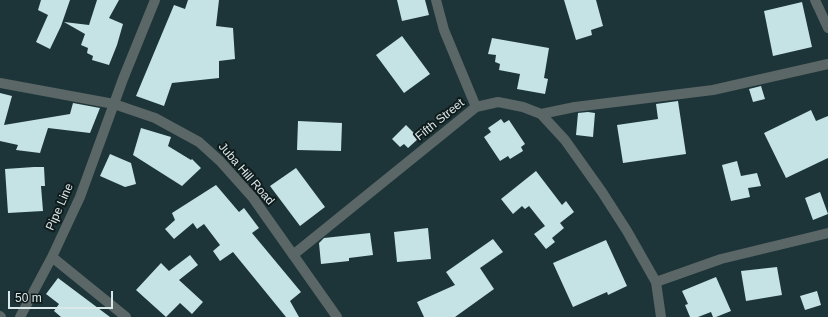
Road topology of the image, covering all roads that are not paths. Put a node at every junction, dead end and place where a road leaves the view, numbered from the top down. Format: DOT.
graph roads {
  1 [pos="155,0"];
  2 [pos="436,0"];
  3 [pos="815,0"];
  4 [pos="828,28"];
  5 [pos="828,64"];
  6 [pos="0,83"];
  7 [pos="114,104"];
  8 [pos="476,107"];
  9 [pos="541,114"];
  10 [pos="828,233"];
  11 [pos="293,255"];
  12 [pos="52,257"];
  13 [pos="656,282"];
  14 [pos="20,317"];
  15 [pos="126,317"];
  16 [pos="337,317"];
  17 [pos="661,317"];
  1 -- 7 [label="street, Pipe Line"];
  2 -- 8 [label="street"];
  3 -- 4 [label="street"];
  5 -- 9 [label="street"];
  6 -- 7 [label="street, Juba Hill Road"];
  7 -- 11 [label="street, Juba Hill Road"];
  7 -- 12 [label="street, Pipe Line"];
  8 -- 9 [label="street, Fifth Street"];
  8 -- 11 [label="street, Fifth Street"];
  9 -- 13 [label="street, Fifth Street"];
  10 -- 13 [label="street"];
  11 -- 16 [label="street, Juba Hill Road"];
  12 -- 14 [label="street, Pipe Line"];
  12 -- 15 [label="street"];
  13 -- 17 [label="street, Fifth Street"];
}
